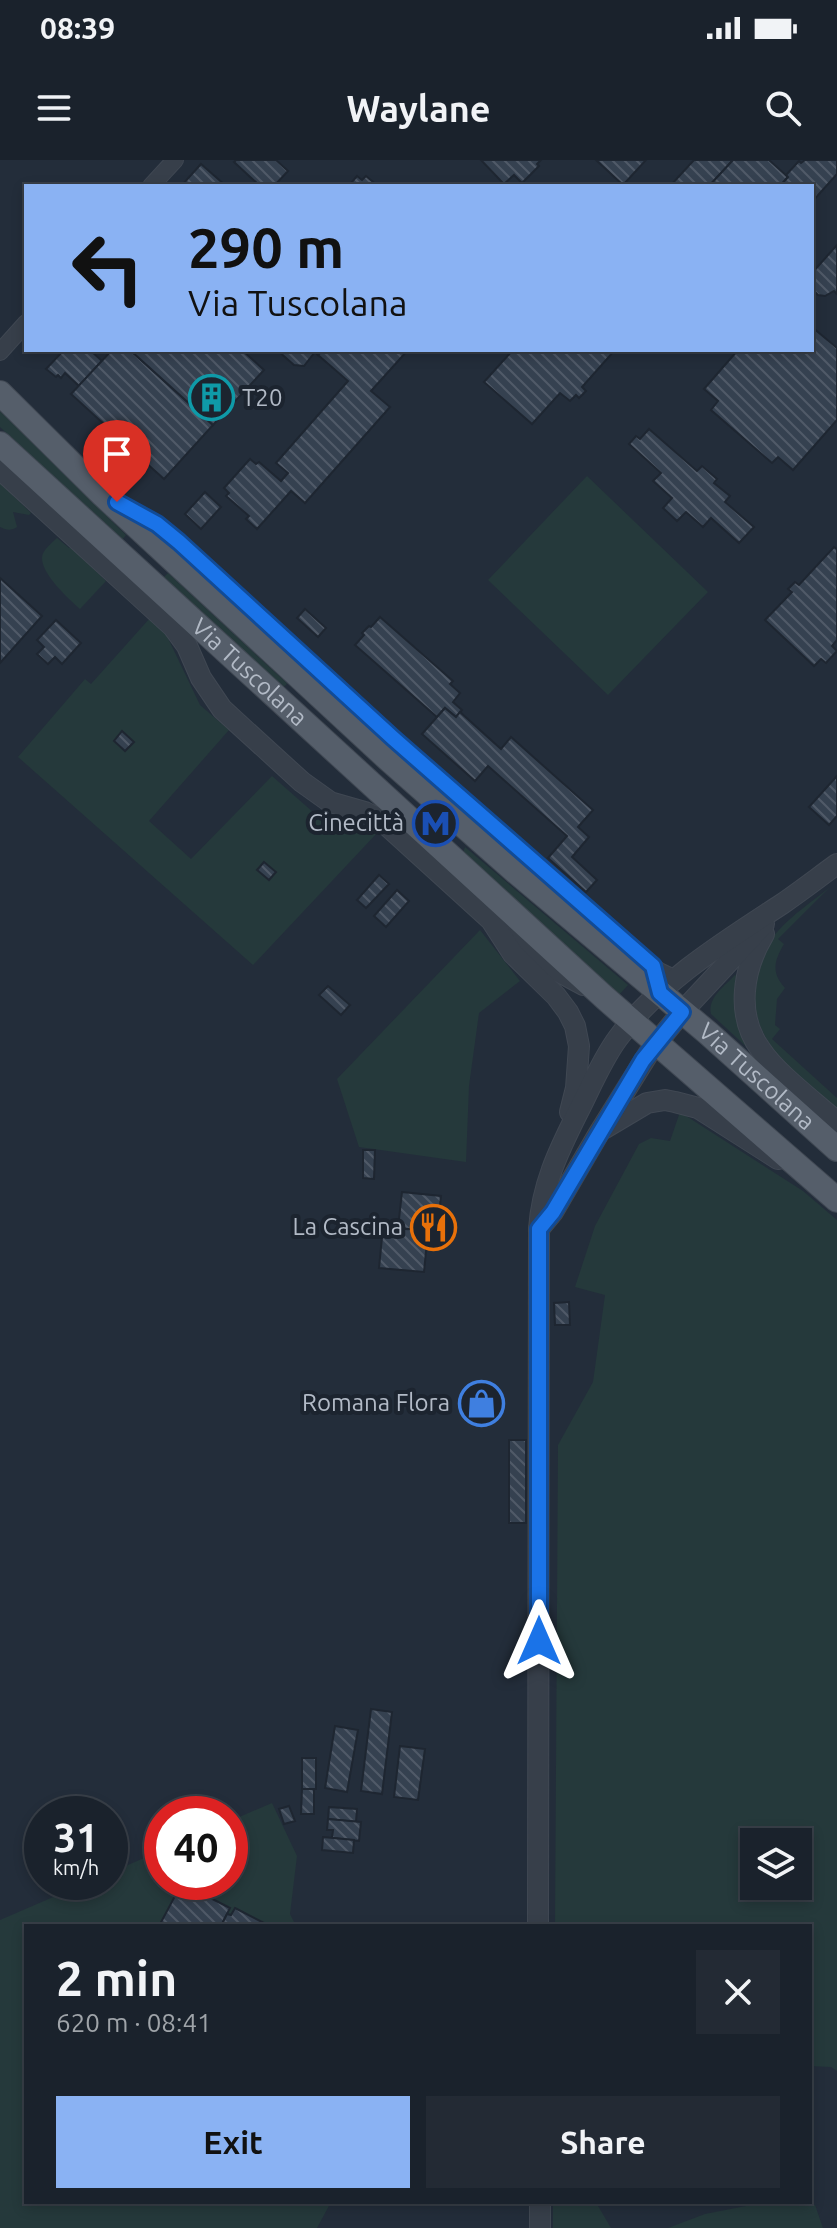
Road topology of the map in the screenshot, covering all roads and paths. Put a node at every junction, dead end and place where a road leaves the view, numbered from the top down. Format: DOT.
graph roads {
  1 [pos="175,160"];
  2 [pos="153,184"];
  3 [pos="24,325"];
  4 [pos="0,352"];
  5 [pos="0,393"];
  6 [pos="0,444"];
  7 [pos="0,469"];
  8 [pos="103,495"];
  9 [pos="837,864"];
  10 [pos="783,903"];
  11 [pos="491,920"];
  12 [pos="668,986"];
  13 [pos="605,998"];
  14 [pos="682,1012"];
  15 [pos="632,1021"];
  16 [pos="656,1042"];
  17 [pos="837,1122"];
  18 [pos="599,1133"];
  19 [pos="837,1149"];
  20 [pos="553,1161"];
  21 [pos="816,1182"];
  22 [pos="837,1200"];
  23 [pos="539,1229"];
  24 [pos="538,1924"];
  25 [pos="540,2204"];
  26 [pos="540,2228"];
  1 -- 2 [label="street"];
  3 -- 4 [label="street"];
  5 -- 8 [label="main road, Via Tuscolana"];
  6 -- 13 [label="main road, Via Tuscolana"];
  7 -- 11 [label="street, Via Tuscolana"];
  8 -- 12 [label="main road, Via Tuscolana"];
  8 -- 12 [label="street, Via Tuscolana"];
  9 -- 10 [label="street"];
  10 -- 12 [label="street"];
  10 -- 14 [label="street"];
  10 -- 17 [label="street, Via Tuscolana"];
  11 -- 13 [label="street, Via Tuscolana"];
  11 -- 20 [label="street"];
  12 -- 14 [label="main road, Via Tuscolana"];
  12 -- 15 [label="street"];
  13 -- 15 [label="main road, Via Tuscolana"];
  14 -- 16 [label="street"];
  14 -- 19 [label="main road, Via Tuscolana"];
  15 -- 16 [label="main road, Via Tuscolana"];
  15 -- 20 [label="street"];
  16 -- 18 [label="street"];
  16 -- 21 [label="main road, Via Tuscolana"];
  18 -- 21 [label="street"];
  18 -- 23 [label="street"];
  20 -- 23 [label="street"];
  21 -- 22 [label="main road, Via Tuscolana"];
  23 -- 24 [label="street"];
  25 -- 26 [label="street"];
}
